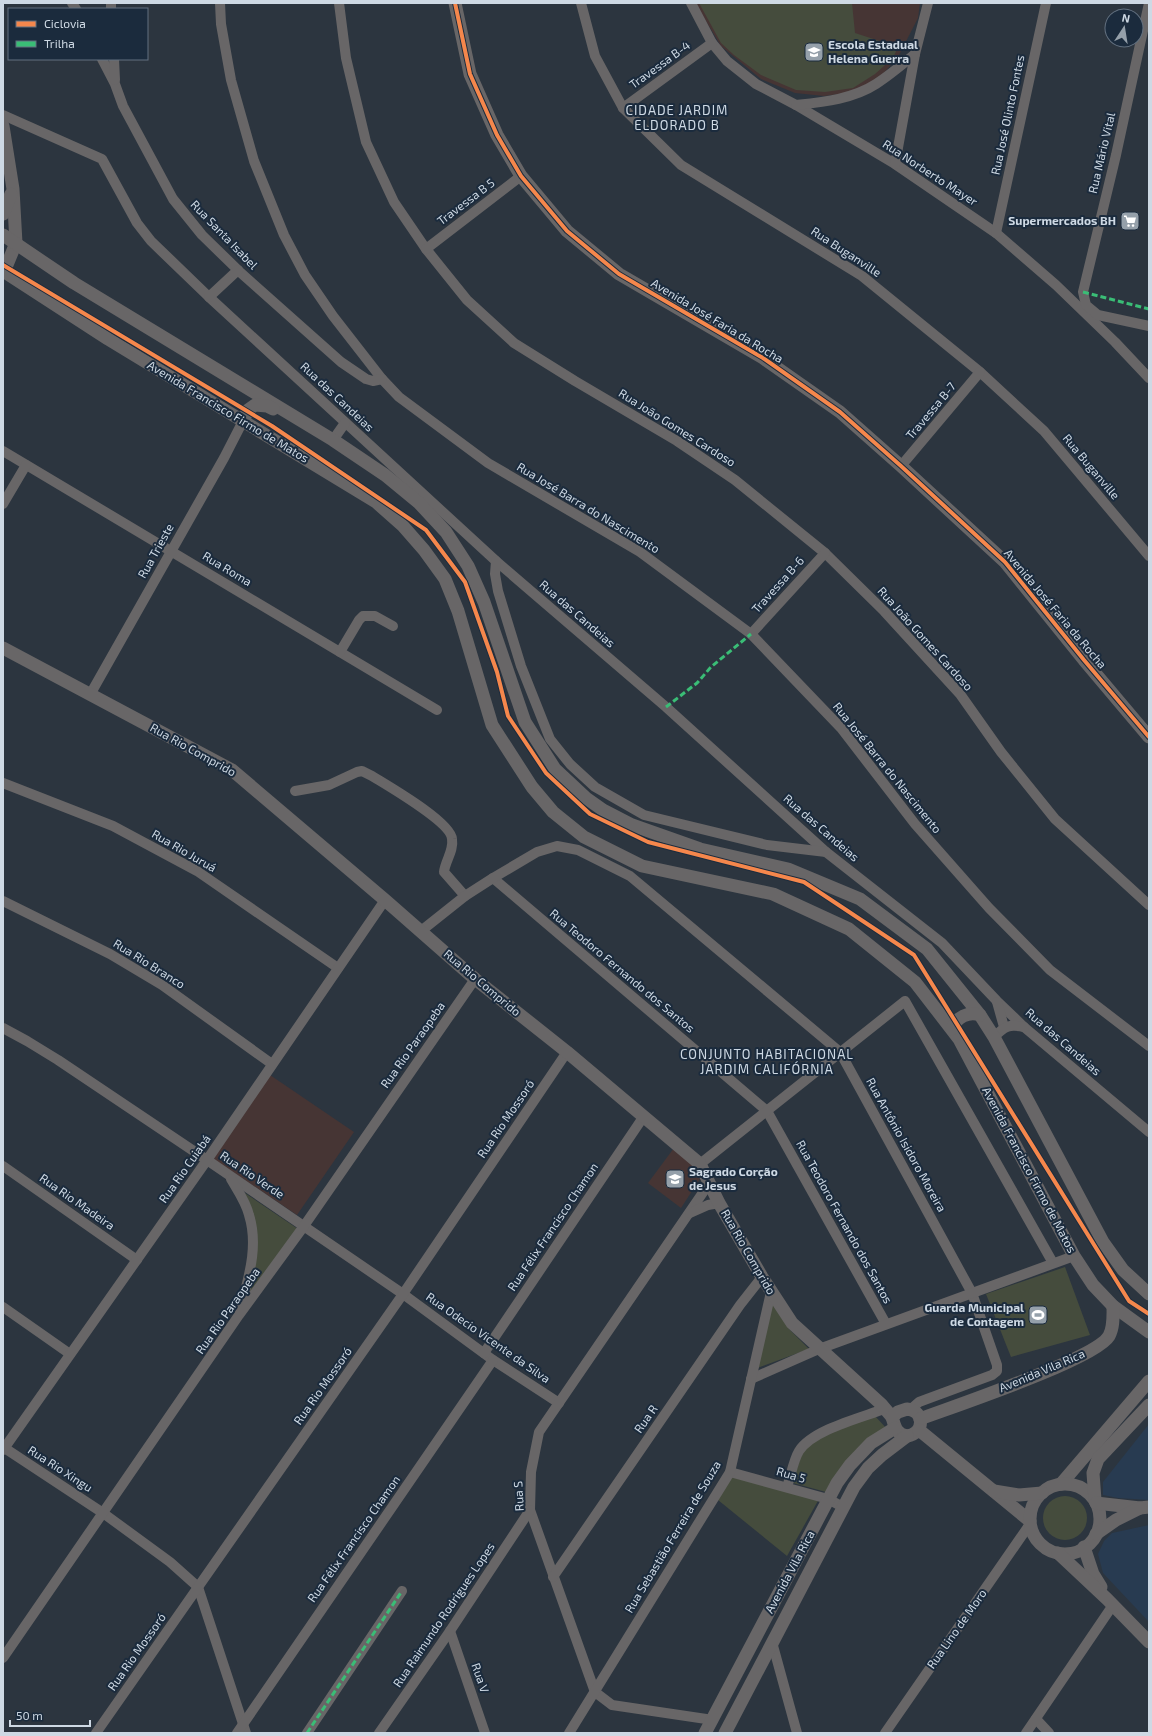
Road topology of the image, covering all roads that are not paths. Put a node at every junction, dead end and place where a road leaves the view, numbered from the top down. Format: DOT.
graph roads {
  1 [pos="220,3"];
  2 [pos="339,3"];
  3 [pos="455,3"];
  4 [pos="581,3"];
  5 [pos="691,3"];
  6 [pos="928,3"];
  7 [pos="1046,3"];
  8 [pos="1149,3"];
  9 [pos="712,43"];
  10 [pos="915,54"];
  11 [pos="103,60"];
  12 [pos="114,60"];
  13 [pos="115,84"];
  14 [pos="796,105"];
  15 [pos="623,108"];
  16 [pos="3,115"];
  17 [pos="3,126"];
  18 [pos="895,164"];
  19 [pos="521,176"];
  20 [pos="13,188"];
  21 [pos="3,214"];
  22 [pos="996,233"];
  23 [pos="3,235"];
  24 [pos="16,243"];
  25 [pos="426,249"];
  26 [pos="238,270"];
  27 [pos="3,272"];
  28 [pos="1083,292"];
  29 [pos="1066,294"];
  30 [pos="209,297"];
  31 [pos="1116,319"];
  32 [pos="1149,326"];
  33 [pos="1115,342"];
  34 [pos="980,372"];
  35 [pos="1149,378"];
  36 [pos="382,379"];
  37 [pos="243,421"];
  38 [pos="345,423"];
  39 [pos="304,424"];
  40 [pos="333,440"];
  41 [pos="3,451"];
  42 [pos="26,465"];
  43 [pos="901,466"];
  44 [pos="3,504"];
  45 [pos="171,552"];
  46 [pos="825,553"];
  47 [pos="1149,556"];
  48 [pos="496,561"];
  49 [pos="393,626"];
  50 [pos="751,634"];
  51 [pos="3,648"];
  52 [pos="340,652"];
  53 [pos="3,653"];
  54 [pos="19,656"];
  55 [pos="91,693"];
  56 [pos="437,710"];
  57 [pos="1149,737"];
  58 [pos="3,783"];
  59 [pos="295,791"];
  60 [pos="826,852"];
  61 [pos="493,878"];
  62 [pos="465,896"];
  63 [pos="385,900"];
  64 [pos="3,901"];
  65 [pos="1149,905"];
  66 [pos="421,931"];
  67 [pos="338,968"];
  68 [pos="475,979"];
  69 [pos="997,1001"];
  70 [pos="980,1016"];
  71 [pos="1004,1027"];
  72 [pos="1024,1027"];
  73 [pos="3,1028"];
  74 [pos="952,1029"];
  75 [pos="994,1037"];
  76 [pos="1149,1046"];
  77 [pos="567,1052"];
  78 [pos="840,1052"];
  79 [pos="272,1064"];
  80 [pos="767,1111"];
  81 [pos="644,1116"];
  82 [pos="1149,1132"];
  83 [pos="207,1160"];
  84 [pos="700,1164"];
  85 [pos="3,1166"];
  86 [pos="229,1176"];
  87 [pos="708,1182"];
  88 [pos="719,1203"];
  89 [pos="690,1212"];
  90 [pos="304,1226"];
  91 [pos="1074,1256"];
  92 [pos="137,1260"];
  93 [pos="1053,1263"];
  94 [pos="762,1277"];
  95 [pos="772,1292"];
  96 [pos="972,1293"];
  97 [pos="403,1294"];
  98 [pos="1149,1294"];
  99 [pos="1113,1306"];
  100 [pos="3,1307"];
  101 [pos="239,1316"];
  102 [pos="886,1324"];
  103 [pos="1149,1332"];
  104 [pos="819,1349"];
  105 [pos="484,1353"];
  106 [pos="70,1354"];
  107 [pos="493,1360"];
  108 [pos="751,1379"];
  109 [pos="1149,1381"];
  110 [pos="559,1403"];
  111 [pos="1149,1405"];
  112 [pos="911,1409"];
  113 [pos="890,1414"];
  114 [pos="920,1424"];
  115 [pos="907,1436"];
  116 [pos="4,1448"];
  117 [pos="730,1472"];
  118 [pos="1061,1484"];
  119 [pos="787,1487"];
  120 [pos="990,1490"];
  121 [pos="1042,1493"];
  122 [pos="828,1499"];
  123 [pos="1096,1502"];
  124 [pos="843,1507"];
  125 [pos="1144,1507"];
  126 [pos="530,1510"];
  127 [pos="103,1513"];
  128 [pos="1030,1523"];
  129 [pos="1096,1534"];
  130 [pos="1084,1547"];
  131 [pos="1058,1553"];
  132 [pos="553,1576"];
  133 [pos="198,1587"];
  134 [pos="402,1591"];
  135 [pos="1110,1602"];
  136 [pos="450,1631"];
  137 [pos="772,1642"];
  138 [pos="1149,1642"];
  139 [pos="3,1658"];
  140 [pos="595,1692"];
  141 [pos="1036,1719"];
  142 [pos="713,1720"];
  143 [pos="245,1728"];
  144 [pos="96,1733"];
  145 [pos="237,1733"];
  146 [pos="307,1733"];
  147 [pos="379,1733"];
  148 [pos="485,1733"];
  149 [pos="569,1733"];
  150 [pos="705,1733"];
  151 [pos="725,1733"];
  152 [pos="797,1733"];
  153 [pos="885,1733"];
  154 [pos="1026,1733"];
  155 [pos="1049,1733"];
  1 -- 36 [label="street, Rua José Barra do Nascimento"];
  2 -- 25 [label="street, Rua João Gomes Cardoso"];
  3 -- 19 [label="street, Avenida José Faria da Rocha"];
  4 -- 15 [label="street, Rua Buganville"];
  5 -- 9 [label="street, Rua Norberto Mayer"];
  6 -- 10 [label="street"];
  7 -- 22 [label="street, Rua José Olinto Fontes"];
  8 -- 28 [label="street, Rua Mário Vital"];
  9 -- 14 [label="street, Rua Norberto Mayer"];
  9 -- 15 [label="street, Travessa B-4"];
  10 -- 14 [label="street"];
  10 -- 18 [label="street"];
  11 -- 13 [label="street, Rua Santa Isabel"];
  12 -- 13 [label="street"];
  13 -- 26 [label="street, Rua Santa Isabel"];
  14 -- 18 [label="street, Rua Norberto Mayer"];
  15 -- 34 [label="street, Rua Buganville"];
  16 -- 30 [label="street, Rua das Candeias"];
  17 -- 20 [label="street"];
  18 -- 22 [label="street, Rua Norberto Mayer"];
  19 -- 25 [label="street, Travessa B 5"];
  19 -- 43 [label="street, Avenida José Faria da Rocha"];
  20 -- 21 [label="street"];
  20 -- 24 [label="street"];
  22 -- 29 [label="street, Rua Norberto Mayer"];
  23 -- 24 [label="street"];
  24 -- 27 [label="street"];
  24 -- 39 [label="street"];
  25 -- 46 [label="street, Rua João Gomes Cardoso"];
  26 -- 30 [label="street"];
  26 -- 36 [label="street, Rua Santa Isabel"];
  27 -- 37 [label="street, Avenida Francisco Firmo de Matos"];
  28 -- 29 [label="street"];
  28 -- 31 [label="street"];
  29 -- 33 [label="street, Rua Norberto Mayer"];
  30 -- 38 [label="street, Rua das Candeias"];
  31 -- 32 [label="street"];
  31 -- 33 [label="street"];
  33 -- 35 [label="street, Rua Norberto Mayer"];
  34 -- 43 [label="street, Travessa B-7"];
  34 -- 47 [label="street, Rua Buganville"];
  36 -- 50 [label="street, Rua José Barra do Nascimento"];
  37 -- 39 [label="street"];
  37 -- 45 [label="street, Rua Trieste"];
  37 -- 74 [label="street, Avenida Francisco Firmo de Matos"];
  38 -- 40 [label="street"];
  38 -- 48 [label="street, Rua das Candeias"];
  39 -- 40 [label="street"];
  40 -- 70 [label="street"];
  41 -- 42 [label="street, Rua Roma"];
  42 -- 44 [label="street"];
  42 -- 45 [label="street, Rua Roma"];
  43 -- 57 [label="street, Avenida José Faria da Rocha"];
  45 -- 52 [label="street, Rua Roma"];
  45 -- 55 [label="street, Rua Trieste"];
  46 -- 50 [label="street, Travessa B-6"];
  46 -- 65 [label="street, Rua João Gomes Cardoso"];
  48 -- 60 [label="street, Rua das Candeias"];
  48 -- 60 [label="street"];
  49 -- 52 [label="street"];
  50 -- 76 [label="street, Rua José Barra do Nascimento"];
  51 -- 54 [label="street, Rua Rio Comprido"];
  52 -- 56 [label="street, Rua Roma"];
  53 -- 54 [label="street"];
  54 -- 55 [label="street, Rua Rio Comprido"];
  55 -- 63 [label="street, Rua Rio Comprido"];
  58 -- 67 [label="street, Rua Rio Juruá"];
  59 -- 62 [label="street"];
  60 -- 69 [label="street, Rua das Candeias"];
  61 -- 62 [label="street, Rua Antônio Isidoro Moreira"];
  61 -- 78 [label="street, Rua Antônio Isidoro Moreira"];
  61 -- 80 [label="street, Rua Teodoro Fernando dos Santos"];
  62 -- 66 [label="street, Rua Antônio Isidoro Moreira"];
  63 -- 66 [label="street, Rua Rio Comprido"];
  63 -- 67 [label="street, Rua Rio Cuiabá"];
  64 -- 79 [label="street, Rua Rio Branco"];
  66 -- 68 [label="street, Rua Rio Comprido"];
  67 -- 79 [label="street, Rua Rio Cuiabá"];
  68 -- 77 [label="street, Rua Rio Comprido"];
  68 -- 90 [label="street, Rua Rio Paraopeba"];
  69 -- 71 [label="street"];
  69 -- 72 [label="street, Rua das Candeias"];
  70 -- 74 [label="street"];
  70 -- 75 [label="street"];
  71 -- 72 [label="street"];
  71 -- 75 [label="street"];
  72 -- 82 [label="street, Rua das Candeias"];
  73 -- 83 [label="street, Rua Rio Verde"];
  74 -- 91 [label="street, Avenida Francisco Firmo de Matos"];
  75 -- 98 [label="street"];
  77 -- 81 [label="street, Rua Rio Comprido"];
  77 -- 97 [label="street, Rua Rio Mossoró"];
  78 -- 80 [label="street"];
  78 -- 93 [label="street"];
  78 -- 96 [label="street, Rua Antônio Isidoro Moreira"];
  79 -- 83 [label="street, Rua Rio Cuiabá"];
  80 -- 84 [label="street"];
  80 -- 102 [label="street, Rua Teodoro Fernando dos Santos"];
  81 -- 84 [label="street, Rua Rio Comprido"];
  81 -- 105 [label="street, Rua Félix Francisco Chamon"];
  83 -- 86 [label="street, Rua Rio Verde"];
  83 -- 92 [label="street, Rua Rio Cuiabá"];
  84 -- 87 [label="street, Rua Rio Comprido"];
  85 -- 92 [label="street, Rua Rio Madeira"];
  86 -- 90 [label="street, Rua Rio Verde"];
  86 -- 101 [label="street"];
  87 -- 88 [label="street, Rua Rio Comprido"];
  87 -- 89 [label="street, Rua S"];
  88 -- 89 [label="street"];
  88 -- 94 [label="street, Rua Rio Comprido"];
  89 -- 110 [label="street, Rua S"];
  90 -- 97 [label="street, Rua Rio Verde"];
  90 -- 101 [label="street, Rua Rio Paraopeba"];
  91 -- 93 [label="street"];
  91 -- 99 [label="street, Avenida Francisco Firmo de Matos"];
  92 -- 106 [label="street, Rua Rio Cuiabá"];
  93 -- 96 [label="street"];
  94 -- 95 [label="street, Rua Rio Comprido"];
  94 -- 132 [label="street, Rua R"];
  95 -- 104 [label="street, Rua Rio Comprido"];
  95 -- 108 [label="street, Rua Sebastião Ferreira de Souza"];
  96 -- 102 [label="street"];
  96 -- 112 [label="street, Rua Antônio Isidoro Moreira"];
  97 -- 105 [label="street, Rua Odecio Vicente da Silva"];
  97 -- 133 [label="street, Rua Rio Mossoró"];
  99 -- 103 [label="street, Avenida Francisco Firmo de Matos"];
  99 -- 114 [label="street, Avenida Vila Rica"];
  100 -- 106 [label="street"];
  101 -- 127 [label="street, Rua Rio Paraopeba"];
  102 -- 104 [label="street"];
  104 -- 108 [label="street"];
  104 -- 113 [label="street, Rua Rio Comprido"];
  105 -- 107 [label="street, Rua Odecio Vicente da Silva"];
  106 -- 116 [label="street, Rua Rio Cuiabá"];
  107 -- 110 [label="street, Rua Odecio Vicente da Silva"];
  107 -- 143 [label="street, Rua Félix Francisco Chamon"];
  108 -- 117 [label="street, Rua Sebastião Ferreira de Souza"];
  109 -- 118 [label="street"];
  110 -- 126 [label="street, Rua S"];
  111 -- 123 [label="street"];
  112 -- 113 [label="street"];
  112 -- 114 [label="street"];
  113 -- 115 [label="street"];
  113 -- 119 [label="street"];
  113 -- 122 [label="street, Avenida Vila Rica"];
  114 -- 115 [label="street"];
  114 -- 120 [label="street"];
  115 -- 124 [label="street, Avenida Vila Rica"];
  116 -- 127 [label="street, Rua Rio Xingu"];
  117 -- 119 [label="street, Rua 5"];
  117 -- 140 [label="street, Rua Sebastião Ferreira de Souza"];
  118 -- 121 [label="street"];
  118 -- 123 [label="street"];
  119 -- 122 [label="street, Rua 5"];
  120 -- 121 [label="street"];
  120 -- 128 [label="street"];
  121 -- 128 [label="street"];
  122 -- 124 [label="street, Rua 5"];
  122 -- 142 [label="street, Avenida Vila Rica"];
  123 -- 125 [label="street"];
  123 -- 129 [label="street"];
  124 -- 137 [label="street, Avenida Vila Rica"];
  125 -- 129 [label="street"];
  126 -- 132 [label="street, Rua S"];
  126 -- 136 [label="street, Rua Raimundo Rodrigues Lopes"];
  127 -- 133 [label="street, Rua Rio Xingu"];
  127 -- 139 [label="street, Rua Rio Paraopeba"];
  128 -- 131 [label="street"];
  128 -- 153 [label="street, Rua Lino de Moro"];
  129 -- 130 [label="street"];
  130 -- 131 [label="street"];
  130 -- 135 [label="street"];
  131 -- 135 [label="street"];
  132 -- 140 [label="street, Rua S"];
  133 -- 143 [label="street"];
  133 -- 144 [label="street, Rua Rio Mossoró"];
  134 -- 146 [label="street"];
  135 -- 138 [label="street"];
  135 -- 141 [label="street"];
  136 -- 147 [label="street, Rua Raimundo Rodrigues Lopes"];
  136 -- 148 [label="street, Rua V"];
  137 -- 151 [label="street, Avenida Vila Rica"];
  137 -- 152 [label="street"];
  140 -- 142 [label="street"];
  140 -- 149 [label="street, Rua Sebastião Ferreira de Souza"];
  141 -- 154 [label="street"];
  141 -- 155 [label="street"];
  142 -- 150 [label="street, Avenida Vila Rica"];
  143 -- 145 [label="street, Rua Félix Francisco Chamon"];
}
